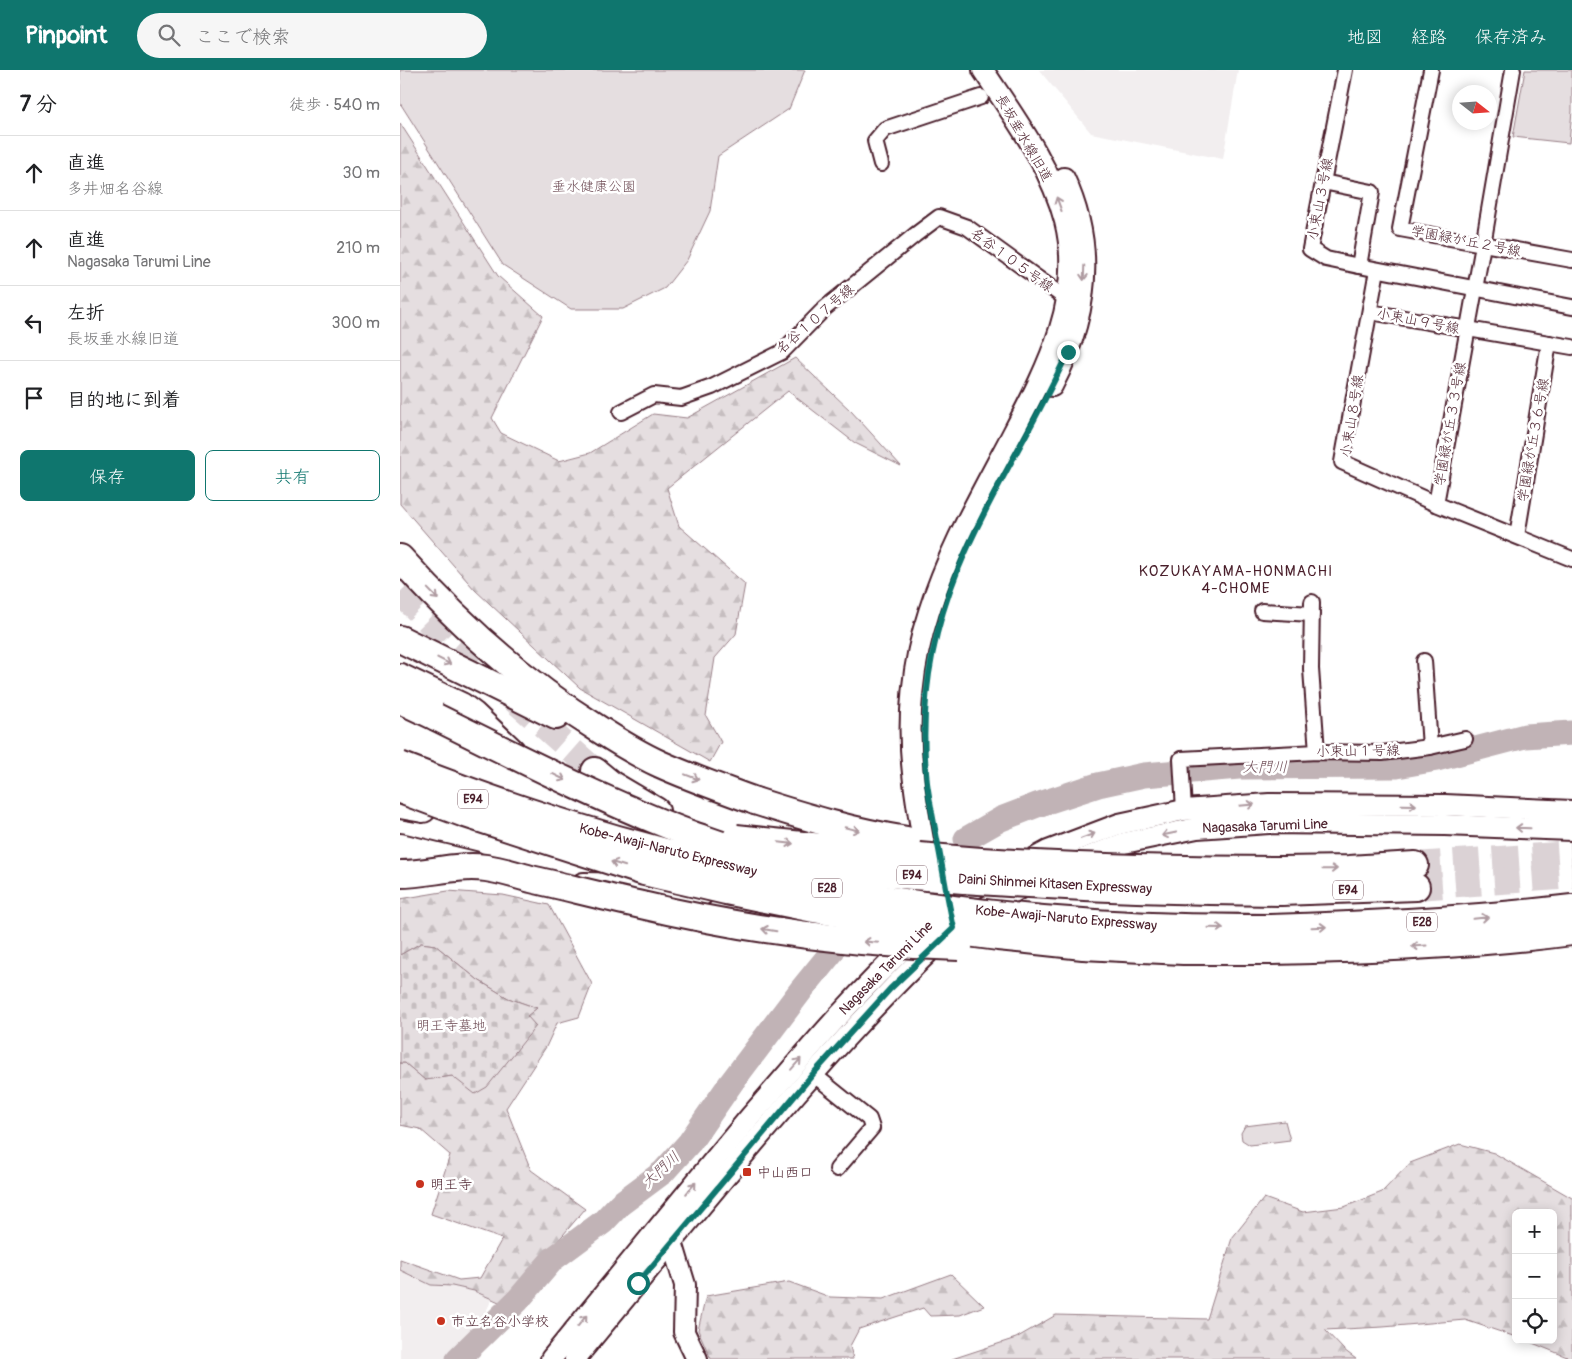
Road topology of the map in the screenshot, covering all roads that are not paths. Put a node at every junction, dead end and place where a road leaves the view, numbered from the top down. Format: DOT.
graph roads {
  1 [pos="984,70"];
  2 [pos="999,70"];
  3 [pos="1345,70"];
  4 [pos="1431,70"];
  5 [pos="1513,70"];
  6 [pos="981,97"];
  7 [pos="881,164"];
  8 [pos="1323,182"];
  9 [pos="915,235"];
  10 [pos="1483,245"];
  11 [pos="1572,260"];
  12 [pos="1359,266"];
  13 [pos="1377,270"];
  14 [pos="1475,289"];
  15 [pos="1074,305"];
  16 [pos="1572,307"];
  17 [pos="1370,312"];
  18 [pos="1467,330"];
  19 [pos="1549,343"];
  20 [pos="1572,347"];
  21 [pos="621,412"];
  22 [pos="1436,504"];
  23 [pos="1517,536"];
  24 [pos="400,558"];
  25 [pos="1572,559"];
  26 [pos="1262,611"];
  27 [pos="400,639"];
  28 [pos="1424,660"];
  29 [pos="400,677"];
  30 [pos="400,700"];
  31 [pos="441,708"];
  32 [pos="1466,738"];
  33 [pos="1430,746"];
  34 [pos="1317,752"];
  35 [pos="658,764"];
  36 [pos="400,765"];
  37 [pos="596,771"];
  38 [pos="400,782"];
  39 [pos="400,790"];
  40 [pos="408,806"];
  41 [pos="1184,810"];
  42 [pos="1572,811"];
  43 [pos="546,824"];
  44 [pos="1572,830"];
  45 [pos="400,847"];
  46 [pos="486,871"];
  47 [pos="400,874"];
  48 [pos="1416,876"];
  49 [pos="1281,881"];
  50 [pos="1572,908"];
  51 [pos="947,917"];
  52 [pos="1572,932"];
  53 [pos="1182,939"];
  54 [pos="1271,940"];
  55 [pos="813,1074"];
  56 [pos="837,1169"];
  57 [pos="672,1242"];
  58 [pos="638,1283"];
  59 [pos="551,1359"];
  60 [pos="575,1359"];
  61 [pos="584,1359"];
  62 [pos="697,1359"];
  15 -- 1 [label="main road, 長坂垂水線旧道, one-way"];
  2 -- 15 [label="main road, 長坂垂水線旧道, one-way"];
  3 -- 8 [label="street, 小束山３号線"];
  4 -- 10 [label="street, 学園緑が丘２号線"];
  5 -- 10 [label="street, 学園緑が丘３３号線"];
  6 -- 7 [label="street"];
  8 -- 12 [label="street, 小束山３号線"];
  8 -- 12 [label="street"];
  9 -- 15 [label="street, 名谷１０５号線"];
  9 -- 21 [label="street, 名谷１０７号線"];
  10 -- 11 [label="street, 学園緑が丘２号線"];
  10 -- 14 [label="street, 学園緑が丘３３号線"];
  12 -- 13 [label="street, 小束山３号線"];
  13 -- 14 [label="street, 小束山３号線"];
  13 -- 17 [label="street, 小束山８号線"];
  14 -- 16 [label="street, 小束山３号線"];
  14 -- 18 [label="street, 学園緑が丘３３号線"];
  15 -- 51 [label="main road, 長坂垂水線旧道"];
  17 -- 18 [label="street, 小束山９号線"];
  17 -- 22 [label="street, 小束山８号線"];
  18 -- 19 [label="street, 小束山９号線"];
  18 -- 22 [label="street, 学園緑が丘３３号線"];
  19 -- 20 [label="street, 小束山９号線"];
  19 -- 23 [label="street, 学園緑が丘３６号線"];
  22 -- 23 [label="street, 学園緑が丘３３号線"];
  23 -- 25 [label="street, 学園緑が丘３３号線"];
  24 -- 35 [label="highway, one-way"];
  26 -- 34 [label="street"];
  27 -- 35 [label="highway, one-way"];
  28 -- 33 [label="street"];
  29 -- 31 [label="highway"];
  30 -- 31 [label="highway"];
  31 -- 53 [label="highway, one-way, bridge"];
  32 -- 33 [label="street, 小束山１号線"];
  33 -- 34 [label="street, 小束山１号線"];
  34 -- 41 [label="street, 小束山１号線"];
  35 -- 49 [label="highway, one-way, bridge"];
  36 -- 53 [label="highway, Kobe-Awaji-Naruto Expressway / E28, bridge"];
  37 -- 51 [label="highway"];
  38 -- 43 [label="highway, Daini Shinmei Kitasen Expressway / E94"];
  53 -- 39 [label="highway, Kobe-Awaji-Naruto Expressway / E28, one-way, bridge"];
  40 -- 43 [label="highway, Daini Shinmei Kitasen Expressway / E94"];
  41 -- 42 [label="main road, Nagasaka Tarumi Line, one-way"];
  51 -- 41 [label="main road, Nagasaka Tarumi Line, one-way"];
  43 -- 49 [label="highway, Daini Shinmei Kitasen Expressway / E94, bridge"];
  44 -- 51 [label="main road, Nagasaka Tarumi Line, one-way"];
  45 -- 46 [label="highway, bridge"];
  46 -- 47 [label="highway, bridge"];
  46 -- 51 [label="highway"];
  53 -- 46 [label="highway, one-way, bridge"];
  48 -- 49 [label="highway, Daini Shinmei Kitasen Expressway / E94"];
  54 -- 50 [label="highway, Kobe-Awaji-Naruto Expressway / E28, one-way"];
  51 -- 55 [label="main road, Nagasaka Tarumi Line"];
  59 -- 51 [label="main road, Nagasaka Tarumi Line, one-way"];
  52 -- 54 [label="highway, Kobe-Awaji-Naruto Expressway / E28, one-way"];
  53 -- 54 [label="highway, Kobe-Awaji-Naruto Expressway / E28, bridge"];
  55 -- 56 [label="street"];
  55 -- 57 [label="main road, Nagasaka Tarumi Line"];
  57 -- 58 [label="main road, Nagasaka Tarumi Line"];
  57 -- 62 [label="main road"];
  58 -- 60 [label="main road"];
  58 -- 61 [label="main road"];
}
